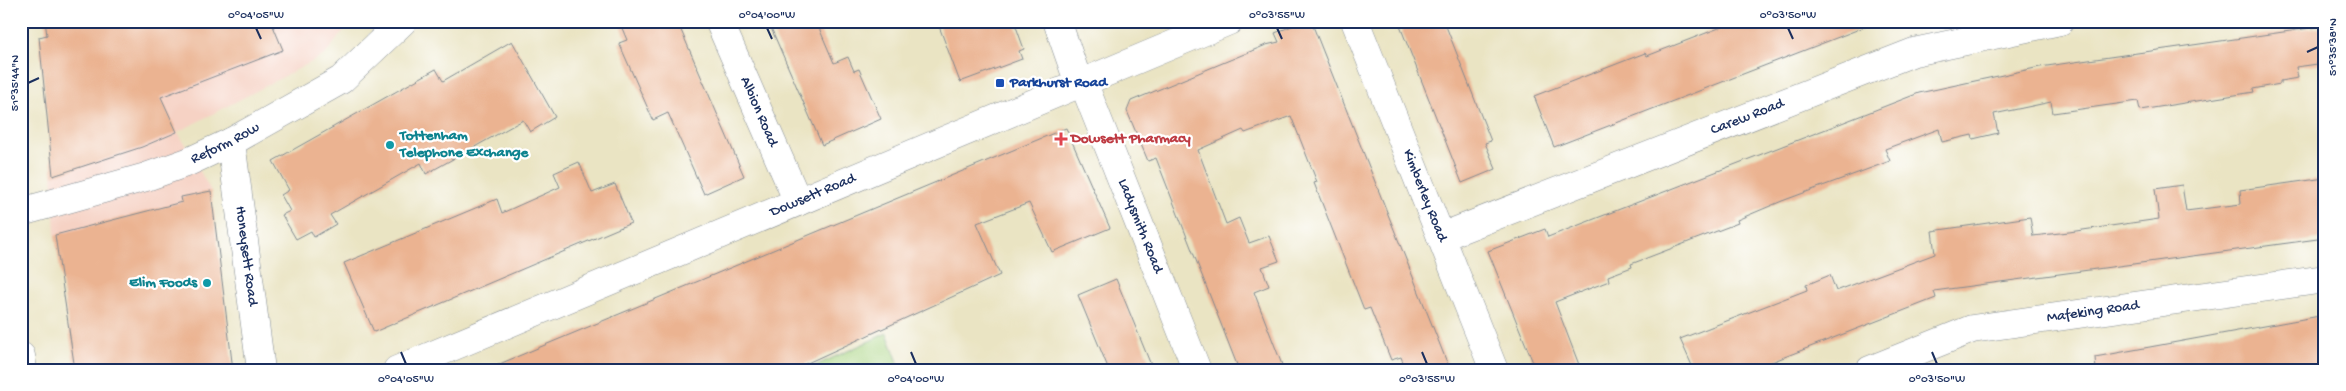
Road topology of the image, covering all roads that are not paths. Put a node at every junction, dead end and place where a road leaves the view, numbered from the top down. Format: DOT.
graph roads {
  1 [pos="403,21"];
  2 [pos="719,21"];
  3 [pos="1057,21"];
  4 [pos="1229,21"];
  5 [pos="1355,21"];
  6 [pos="2060,21"];
  7 [pos="1081,83"];
  8 [pos="231,142"];
  9 [pos="798,202"];
  10 [pos="21,212"];
  11 [pos="1441,237"];
  12 [pos="2325,279"];
  13 [pos="21,356"];
  14 [pos="23,370"];
  15 [pos="261,370"];
  16 [pos="397,370"];
  17 [pos="1197,370"];
  18 [pos="1494,370"];
  19 [pos="1870,370"];
  1 -- 8 [label="street, Reform Row"];
  2 -- 9 [label="street, Albion Road"];
  3 -- 7 [label="street"];
  4 -- 7 [label="street, Dowsett Road"];
  5 -- 11 [label="street, Kimberley Road"];
  6 -- 11 [label="street, Carew Road"];
  7 -- 9 [label="street, Dowsett Road"];
  7 -- 17 [label="street, Ladysmith Road"];
  8 -- 10 [label="street, Reform Row"];
  8 -- 15 [label="street, Honeysett Road"];
  9 -- 16 [label="street, Dowsett Road"];
  11 -- 18 [label="street, Kimberley Road"];
  12 -- 19 [label="street, Mafeking Road"];
  13 -- 14 [label="street"];
}
